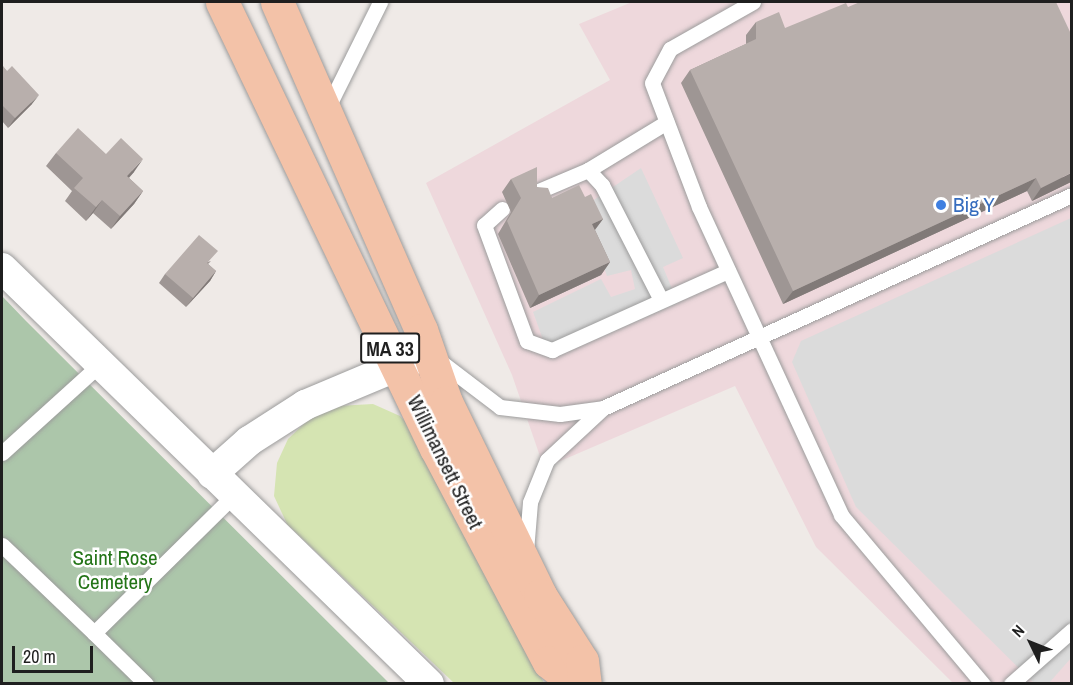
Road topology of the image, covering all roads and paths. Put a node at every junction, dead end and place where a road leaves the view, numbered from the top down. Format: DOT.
graph roads {
  1 [pos="222,2"];
  2 [pos="277,2"];
  3 [pos="380,2"];
  4 [pos="753,2"];
  5 [pos="326,111"];
  6 [pos="667,122"];
  7 [pos="588,170"];
  8 [pos="534,193"];
  9 [pos="1071,195"];
  10 [pos="502,209"];
  11 [pos="2,268"];
  12 [pos="728,271"];
  13 [pos="661,300"];
  14 [pos="759,342"];
  15 [pos="429,353"];
  16 [pos="99,365"];
  17 [pos="398,366"];
  18 [pos="603,408"];
  19 [pos="2,453"];
  20 [pos="212,474"];
  21 [pos="234,495"];
  22 [pos="2,545"];
  23 [pos="525,557"];
  24 [pos="1071,630"];
  25 [pos="94,633"];
  26 [pos="146,684"];
  27 [pos="429,684"];
  28 [pos="576,684"];
  29 [pos="585,684"];
  30 [pos="983,684"];
  31 [pos="1011,684"];
  1 -- 17 [label="main road, Willimansett Street / MA 33"];
  2 -- 5 [label="main road, Willimansett Street / MA 33"];
  3 -- 5 [label="lane"];
  4 -- 6 [label="lane"];
  5 -- 15 [label="main road, Willimansett Street / MA 33"];
  6 -- 7 [label="lane"];
  6 -- 12 [label="lane"];
  7 -- 8 [label="lane"];
  7 -- 13 [label="lane"];
  9 -- 14 [label="lane"];
  10 -- 13 [label="lane"];
  11 -- 16 [label="street"];
  12 -- 13 [label="lane"];
  12 -- 14 [label="lane"];
  14 -- 18 [label="lane"];
  14 -- 30 [label="lane"];
  15 -- 17 [label="street"];
  15 -- 18 [label="lane"];
  15 -- 23 [label="main road, Willimansett Street / MA 33"];
  16 -- 19 [label="lane"];
  16 -- 20 [label="street"];
  17 -- 20 [label="street"];
  17 -- 28 [label="main road, Willimansett Street / MA 33"];
  18 -- 23 [label="lane"];
  20 -- 21 [label="street"];
  21 -- 25 [label="lane"];
  21 -- 27 [label="street"];
  22 -- 25 [label="lane"];
  23 -- 29 [label="main road, Willimansett Street / MA 33"];
  24 -- 31 [label="lane"];
  25 -- 26 [label="lane"];
}
